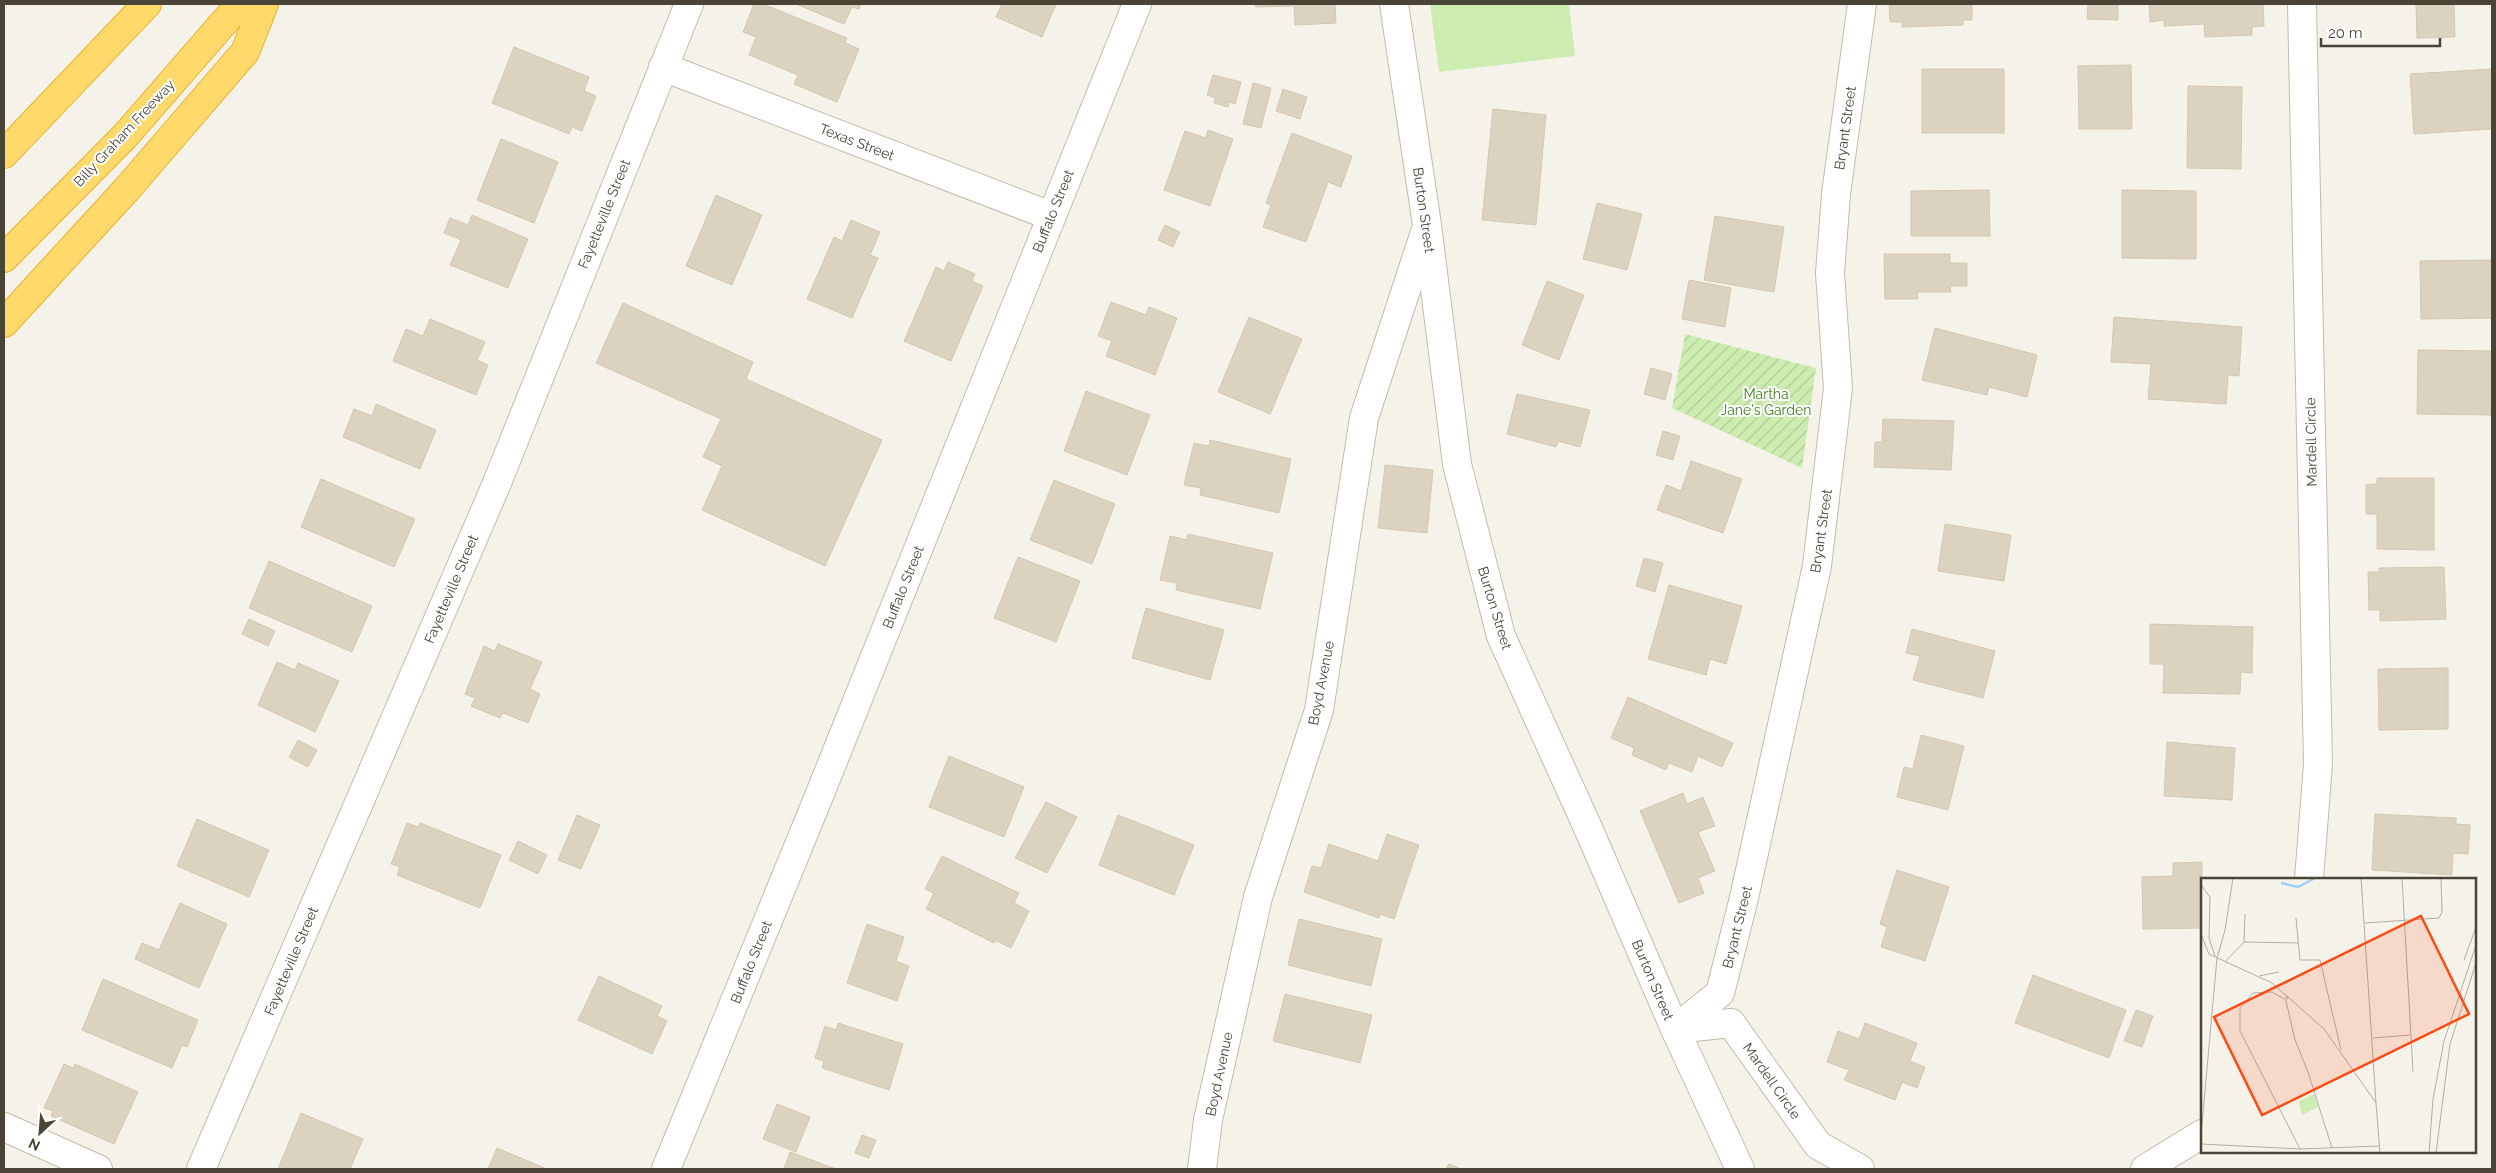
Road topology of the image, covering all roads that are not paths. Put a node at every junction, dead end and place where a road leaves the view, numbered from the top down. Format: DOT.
graph roads {
  1 [pos="147,4"];
  2 [pos="240,4"];
  3 [pos="264,4"];
  4 [pos="689,4"];
  5 [pos="1137,4"];
  6 [pos="1394,4"];
  7 [pos="1862,4"];
  8 [pos="2302,4"];
  9 [pos="663,67"];
  10 [pos="4,154"];
  11 [pos="1051,216"];
  12 [pos="1427,225"];
  13 [pos="4,258"];
  14 [pos="4,323"];
  15 [pos="2309,878"];
  16 [pos="1675,1029"];
  17 [pos="4,1126"];
  18 [pos="2201,1135"];
  19 [pos="98,1169"];
  20 [pos="201,1169"];
  21 [pos="666,1169"];
  22 [pos="1202,1169"];
  23 [pos="1740,1169"];
  24 [pos="1860,1169"];
  25 [pos="2145,1169"];
  1 -- 10 [label="highway"];
  2 -- 13 [label="highway, Billy Graham Freeway"];
  3 -- 14 [label="highway"];
  4 -- 9 [label="street, Fayetteville Street"];
  5 -- 11 [label="street, Buffalo Street"];
  6 -- 12 [label="street, Burton Street"];
  7 -- 16 [label="street, Bryant Street"];
  8 -- 15 [label="street, Mardell Circle"];
  9 -- 11 [label="street, Texas Street"];
  9 -- 20 [label="street, Fayetteville Street"];
  11 -- 21 [label="street, Buffalo Street"];
  12 -- 16 [label="street, Burton Street"];
  12 -- 22 [label="street, Boyd Avenue"];
  16 -- 23 [label="street, Burton Street"];
  16 -- 24 [label="street, Mardell Circle"];
  17 -- 19 [label="street"];
  18 -- 25 [label="street"];
}
